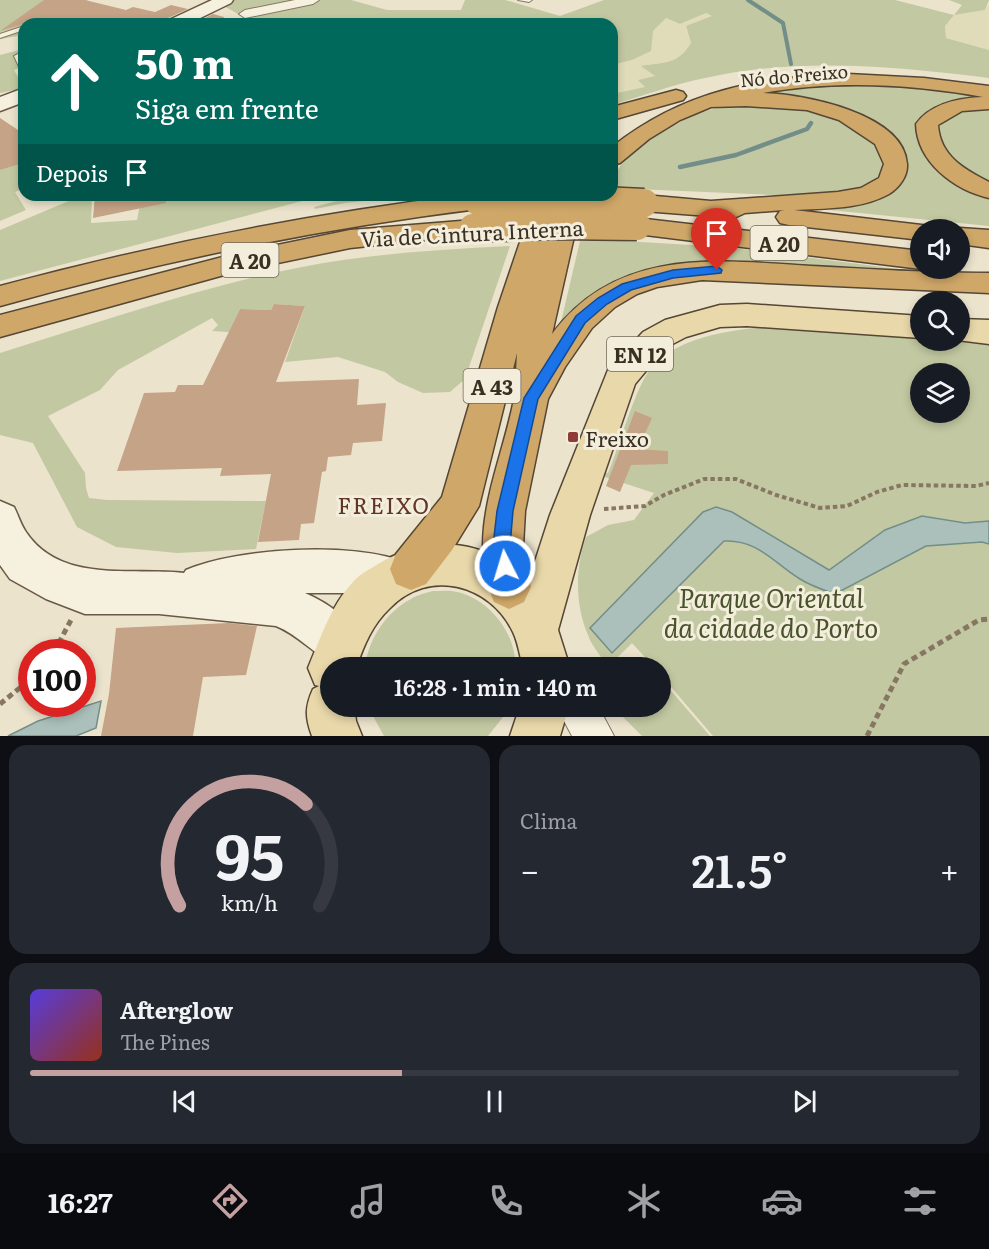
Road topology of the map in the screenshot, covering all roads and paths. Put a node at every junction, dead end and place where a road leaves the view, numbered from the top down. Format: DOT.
graph roads {
  1 [pos="313,0"];
  2 [pos="521,0"];
  3 [pos="528,0"];
  4 [pos="220,3"];
  5 [pos="244,17"];
  6 [pos="188,18"];
  7 [pos="18,30"];
  8 [pos="0,36"];
  9 [pos="989,84"];
  10 [pos="989,92"];
  11 [pos="676,96"];
  12 [pos="18,97"];
  13 [pos="705,101"];
  14 [pos="989,103"];
  15 [pos="0,105"];
  16 [pos="618,112"];
  17 [pos="618,131"];
  18 [pos="618,153"];
  19 [pos="989,191"];
  20 [pos="326,201"];
  21 [pos="557,201"];
  22 [pos="582,201"];
  23 [pos="712,208"];
  24 [pos="640,214"];
  25 [pos="476,215"];
  26 [pos="910,231"];
  27 [pos="970,237"];
  28 [pos="989,239"];
  29 [pos="146,258"];
  30 [pos="910,258"];
  31 [pos="970,265"];
  32 [pos="989,267"];
  33 [pos="989,283"];
  34 [pos="0,296"];
  35 [pos="32,302"];
  36 [pos="0,326"];
  37 [pos="910,326"];
  38 [pos="970,331"];
  39 [pos="989,332"];
  40 [pos="531,398"];
  41 [pos="989,483"];
  42 [pos="570,515"];
  43 [pos="0,520"];
  44 [pos="402,573"];
  45 [pos="509,587"];
  46 [pos="85,592"];
  47 [pos="159,592"];
  48 [pos="989,619"];
  49 [pos="61,639"];
  50 [pos="542,647"];
  51 [pos="343,657"];
  52 [pos="320,661"];
  53 [pos="18,689"];
  54 [pos="0,704"];
  55 [pos="541,717"];
  56 [pos="582,717"];
  57 [pos="535,736"];
  58 [pos="595,736"];
  59 [pos="867,736"];
  1 -- 5 [label="street"];
  2 -- 3 [label="lane"];
  4 -- 5 [label="street"];
  4 -- 6 [label="main road"];
  7 -- 8 [label="lane"];
  9 -- 11 [label="highway, Nó do Freixo"];
  10 -- 13 [label="highway, Nó do Freixo"];
  11 -- 16 [label="highway"];
  11 -- 17 [label="highway, Nó do Freixo"];
  12 -- 15 [label="main road"];
  13 -- 18 [label="highway, Nó do Freixo"];
  13 -- 23 [label="highway"];
  14 -- 19 [label="highway"];
  20 -- 29 [label="highway"];
  21 -- 44 [label="highway, A 43"];
  22 -- 40 [label="highway, A 43"];
  23 -- 24 [label="highway, Via de Cintura Interna / A 20"];
  23 -- 26 [label="highway, Via de Cintura Interna / A 20"];
  24 -- 25 [label="highway, Via de Cintura Interna / A 20, bridge"];
  24 -- 30 [label="highway, Via de Cintura Interna / A 20"];
  25 -- 29 [label="highway, Via de Cintura Interna / A 20"];
  25 -- 35 [label="highway, Via de Cintura Interna / A 20"];
  27 -- 28 [label="highway"];
  29 -- 35 [label="highway, Via de Cintura Interna / A 20"];
  31 -- 32 [label="highway"];
  33 -- 40 [label="highway"];
  34 -- 35 [label="highway, A 20"];
  35 -- 36 [label="highway, A 20"];
  37 -- 42 [label="main road, EN 12"];
  38 -- 39 [label="main road"];
  40 -- 45 [label="highway, A 43"];
  41 -- 42 [label="path"];
  42 -- 50 [label="main road, EN 12"];
  43 -- 46 [label="main road"];
  44 -- 45 [label="main road, EN 12"];
  44 -- 47 [label="main road"];
  44 -- 51 [label="main road, EN 12"];
  45 -- 50 [label="main road, EN 12"];
  46 -- 47 [label="main road"];
  46 -- 49 [label="path"];
  47 -- 52 [label="main road"];
  48 -- 59 [label="path"];
  53 -- 54 [label="path"];
  55 -- 57 [label="main road"];
  56 -- 58 [label="street"];
}
